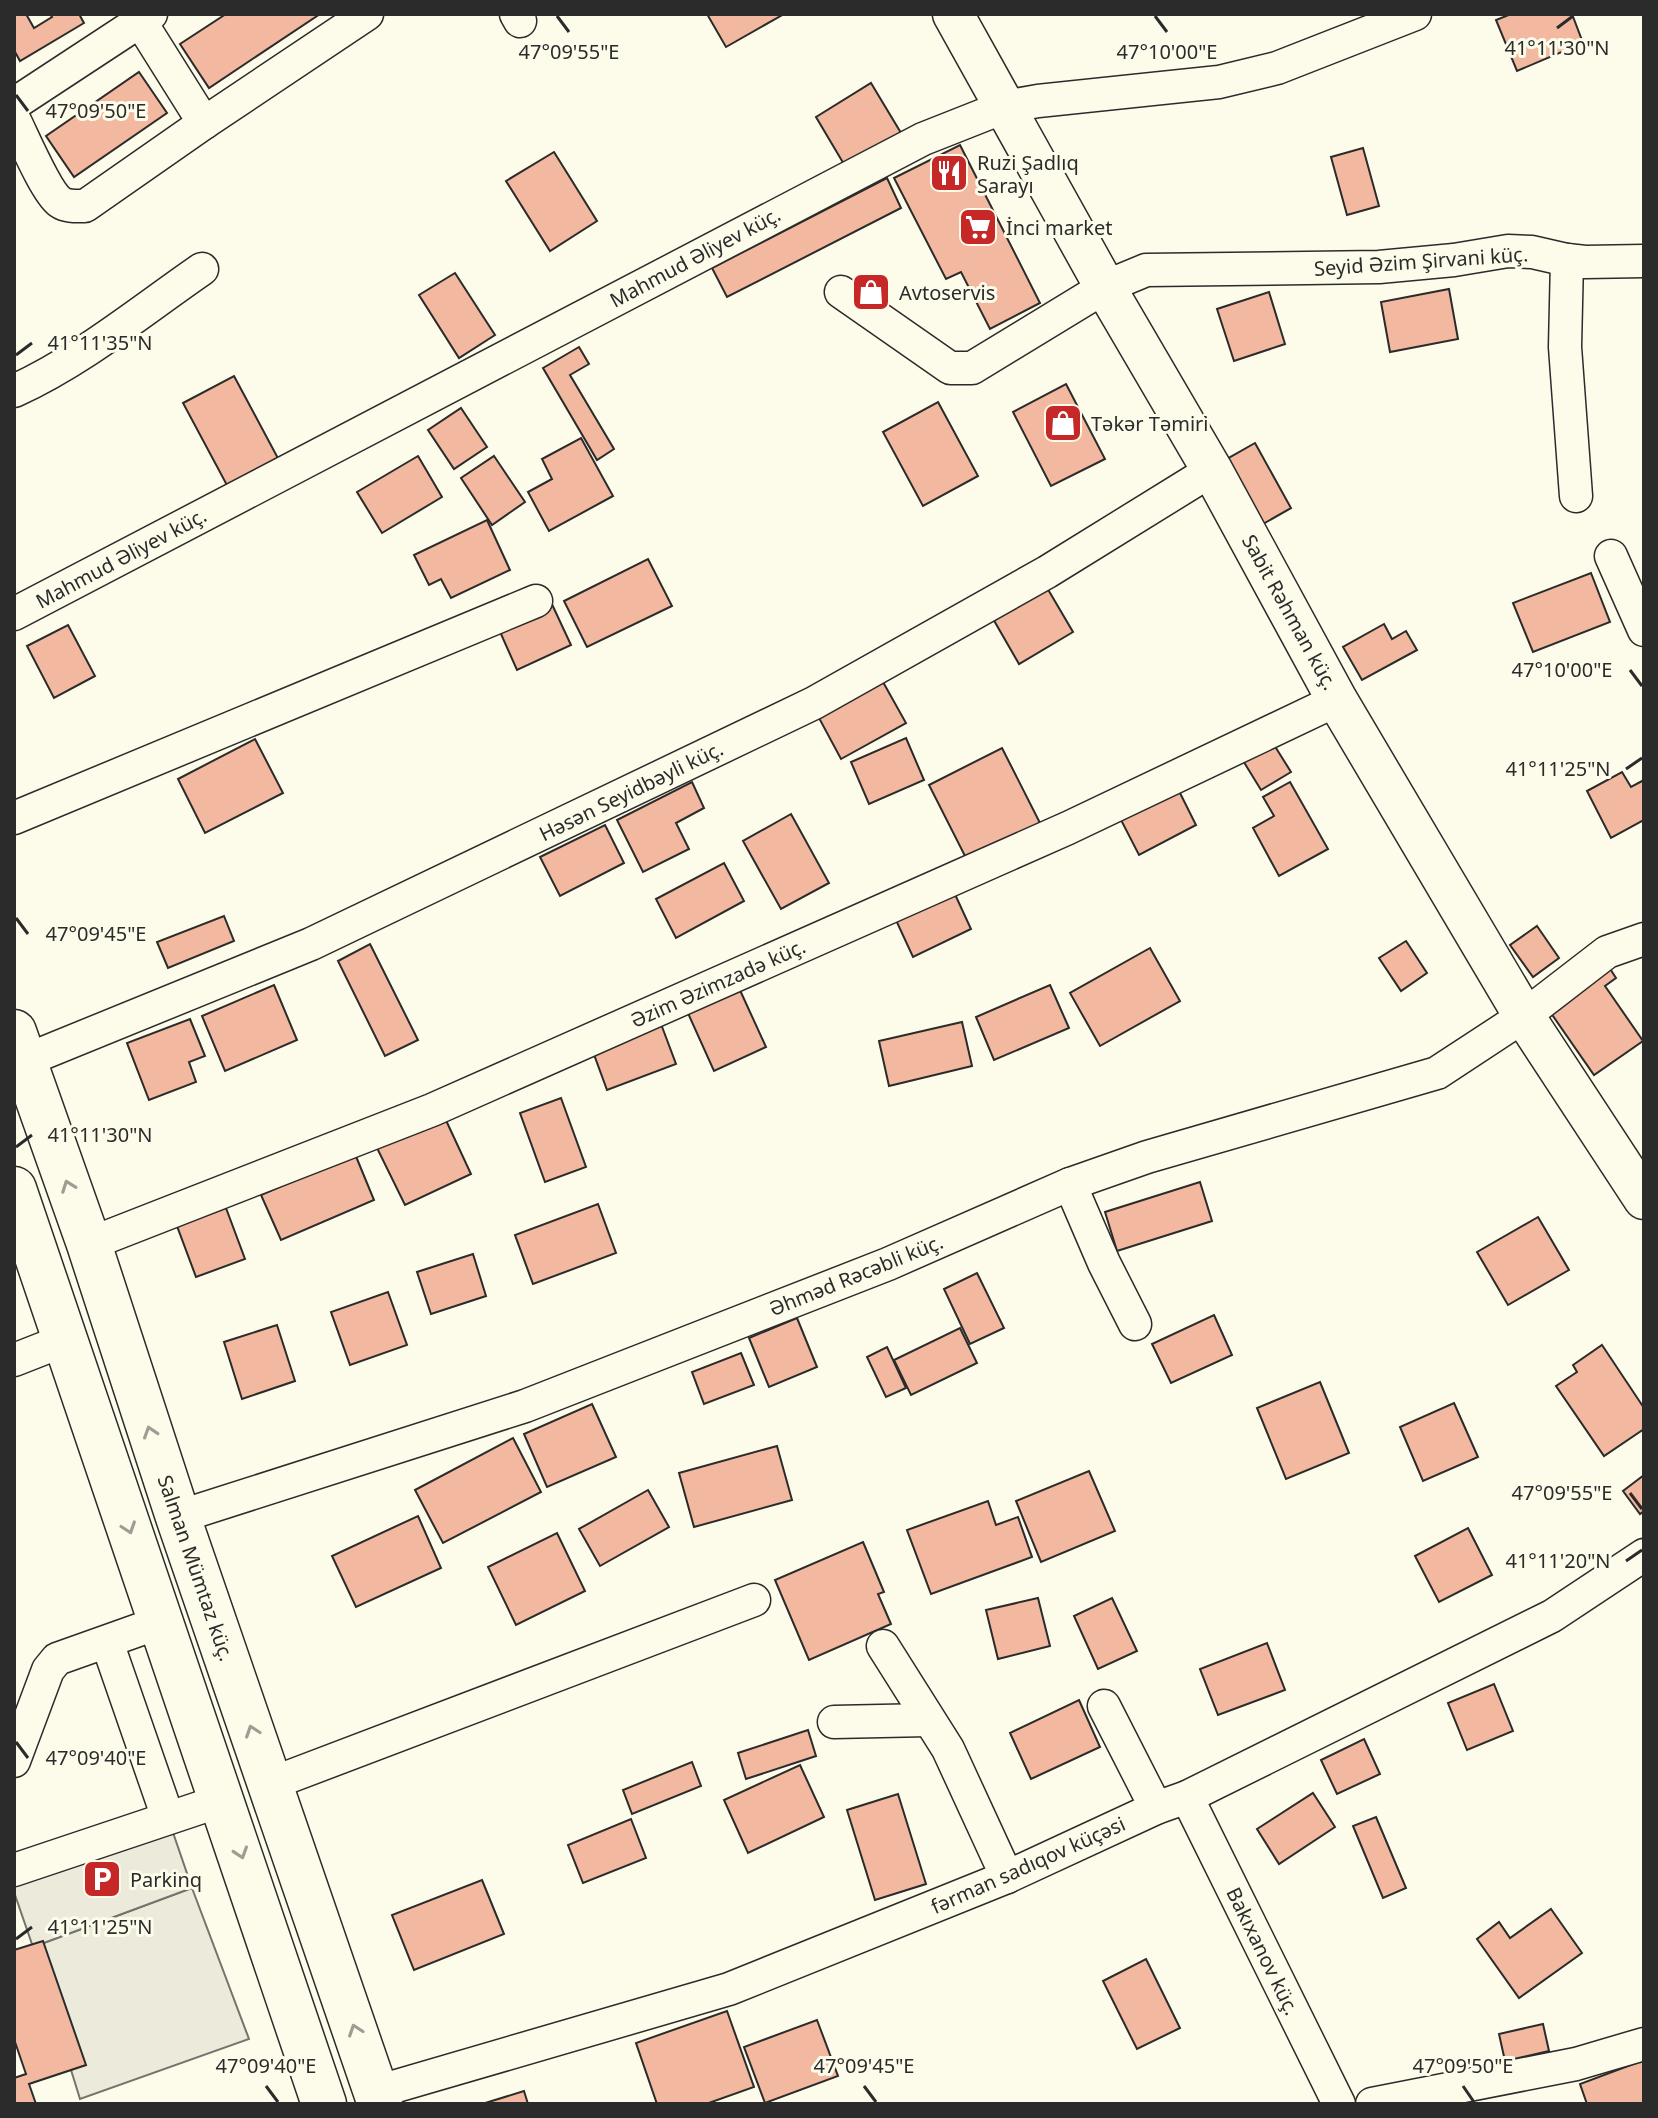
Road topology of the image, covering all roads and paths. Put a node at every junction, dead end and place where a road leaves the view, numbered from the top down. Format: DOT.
graph roads {
  1 [pos="367,14"];
  2 [pos="1415,14"];
  3 [pos="961,16"];
  4 [pos="146,18"];
  5 [pos="14,104"];
  6 [pos="1004,107"];
  7 [pos="14,119"];
  8 [pos="204,123"];
  9 [pos="1567,260"];
  10 [pos="1644,261"];
  11 [pos="202,269"];
  12 [pos="1105,287"];
  13 [pos="841,292"];
  14 [pos="14,391"];
  15 [pos="1212,470"];
  16 [pos="1576,496"];
  17 [pos="1611,556"];
  18 [pos="536,601"];
  19 [pos="14,614"];
  20 [pos="1644,630"];
  21 [pos="1337,700"];
  22 [pos="14,818"];
  23 [pos="1644,939"];
  24 [pos="1524,1016"];
  25 [pos="19,1046"];
  26 [pos="1070,1184"];
  27 [pos="14,1189"];
  28 [pos="1644,1199"];
  29 [pos="89,1244"];
  30 [pos="26,1265"];
  31 [pos="1135,1324"];
  32 [pos="65,1340"];
  33 [pos="14,1360"];
  34 [pos="178,1517"];
  35 [pos="1644,1555"];
  36 [pos="754,1600"];
  37 [pos="161,1622"];
  38 [pos="107,1642"];
  39 [pos="883,1646"];
  40 [pos="1104,1706"];
  41 [pos="928,1720"];
  42 [pos="834,1722"];
  43 [pos="14,1761"];
  44 [pos="270,1784"];
  45 [pos="1187,1797"];
  46 [pos="223,1800"];
  47 [pos="1156,1808"];
  48 [pos="168,1818"];
  49 [pos="14,1870"];
  50 [pos="1007,1877"];
  51 [pos="1644,2044"];
  52 [pos="378,2098"];
  53 [pos="324,2104"];
  54 [pos="1339,2104"];
  55 [pos="1372,2104"];
  1 -- 8 [label="street"];
  2 -- 6 [label="street, Mahmud Əliyev küç."];
  3 -- 6 [label="main road, Sabit Rəhman küç."];
  4 -- 5 [label="street"];
  4 -- 8 [label="street"];
  6 -- 12 [label="main road, Sabit Rəhman küç."];
  6 -- 19 [label="street, Mahmud Əliyev küç."];
  7 -- 8 [label="street"];
  9 -- 10 [label="street, Seyid Əzim Şirvani küç."];
  9 -- 12 [label="street, Seyid Əzim Şirvani küç."];
  9 -- 16 [label="street"];
  11 -- 14 [label="street"];
  12 -- 13 [label="street, Seyid Əzim Şirvani küç."];
  12 -- 15 [label="main road, Sabit Rəhman küç."];
  15 -- 21 [label="main road, Sabit Rəhman küç."];
  15 -- 25 [label="street, Həsən Seyidbəyli küç."];
  17 -- 20 [label="street"];
  18 -- 22 [label="street"];
  21 -- 24 [label="main road, Sabit Rəhman küç."];
  21 -- 29 [label="street, Əzim Əzimzadə küç."];
  23 -- 24 [label="street, Əhməd Rəcəbli küç."];
  24 -- 26 [label="street, Əhməd Rəcəbli küç."];
  24 -- 28 [label="main road, Sabit Rəhman küç."];
  29 -- 25 [label="highway, Salman Mümtaz küç., one-way"];
  26 -- 31 [label="street"];
  26 -- 34 [label="street, Əhməd Rəcəbli küç."];
  27 -- 30 [label="highway"];
  34 -- 29 [label="highway, Salman Mümtaz küç., one-way"];
  30 -- 32 [label="highway"];
  32 -- 33 [label="street"];
  32 -- 37 [label="highway, one-way"];
  44 -- 34 [label="highway, Salman Mümtaz küç., one-way"];
  35 -- 45 [label="street, fərman sadıqov küçəsi"];
  36 -- 44 [label="street"];
  37 -- 38 [label="street"];
  37 -- 46 [label="highway"];
  38 -- 43 [label="street"];
  38 -- 48 [label="street"];
  39 -- 41 [label="street"];
  40 -- 47 [label="street"];
  41 -- 42 [label="street"];
  41 -- 50 [label="street"];
  44 -- 46 [label="highway"];
  52 -- 44 [label="highway, Salman Mümtaz küç., one-way"];
  45 -- 47 [label="street, fərman sadıqov küçəsi"];
  45 -- 54 [label="street, Bakıxanov küç."];
  46 -- 48 [label="street"];
  46 -- 53 [label="highway, one-way"];
  47 -- 50 [label="street, fərman sadıqov küçəsi"];
  48 -- 49 [label="street"];
  50 -- 52 [label="street, fərman sadıqov küçəsi"];
  51 -- 55 [label="street"];
}
